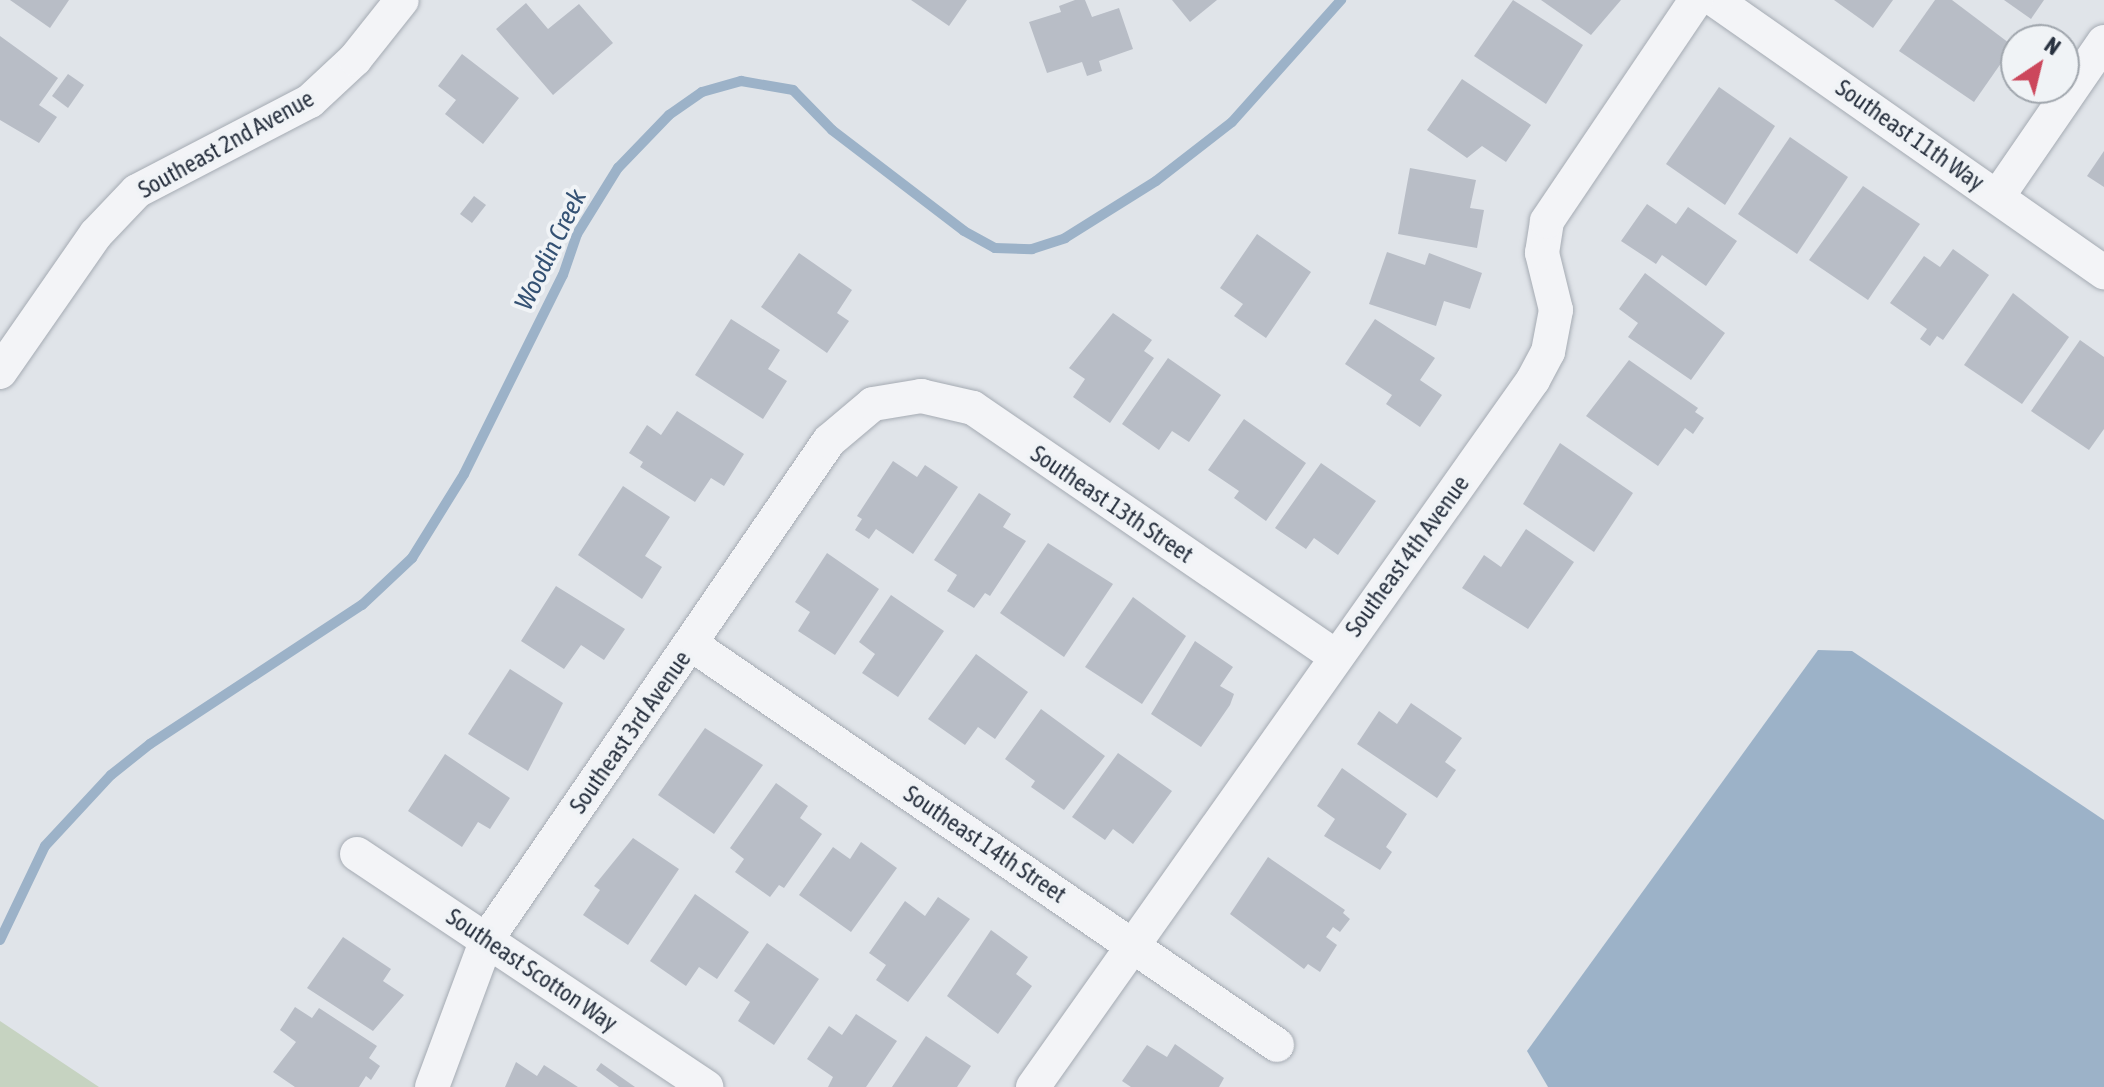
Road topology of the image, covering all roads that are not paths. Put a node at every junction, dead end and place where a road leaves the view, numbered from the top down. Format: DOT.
graph roads {
  1 [pos="402,0"];
  2 [pos="1696,0"];
  3 [pos="1715,0"];
  4 [pos="2104,42"];
  5 [pos="1998,196"];
  6 [pos="2104,272"];
  7 [pos="0,372"];
  8 [pos="873,404"];
  9 [pos="691,644"];
  10 [pos="1335,656"];
  11 [pos="357,854"];
  12 [pos="487,939"];
  13 [pos="1131,943"];
  14 [pos="1277,1045"];
  15 [pos="432,1087"];
  16 [pos="707,1087"];
  17 [pos="1033,1087"];
  1 -- 7 [label="street, Southeast 2nd Avenue"];
  2 -- 10 [label="street, Southeast 4th Avenue"];
  3 -- 5 [label="street, Southeast 11th Way"];
  4 -- 5 [label="street"];
  5 -- 6 [label="street, Southeast 11th Way"];
  8 -- 9 [label="street, Southeast 3rd Avenue"];
  8 -- 10 [label="street, Southeast 13th Street"];
  9 -- 12 [label="street, Southeast 3rd Avenue"];
  9 -- 13 [label="street, Southeast 14th Street"];
  10 -- 13 [label="street, Southeast 4th Avenue"];
  11 -- 12 [label="street, Southeast Scotton Way"];
  12 -- 15 [label="street, Southeast 3rd Avenue"];
  12 -- 16 [label="street, Southeast Scotton Way"];
  13 -- 14 [label="street, Southeast 14th Street"];
  13 -- 17 [label="street, Southeast 4th Avenue"];
}
